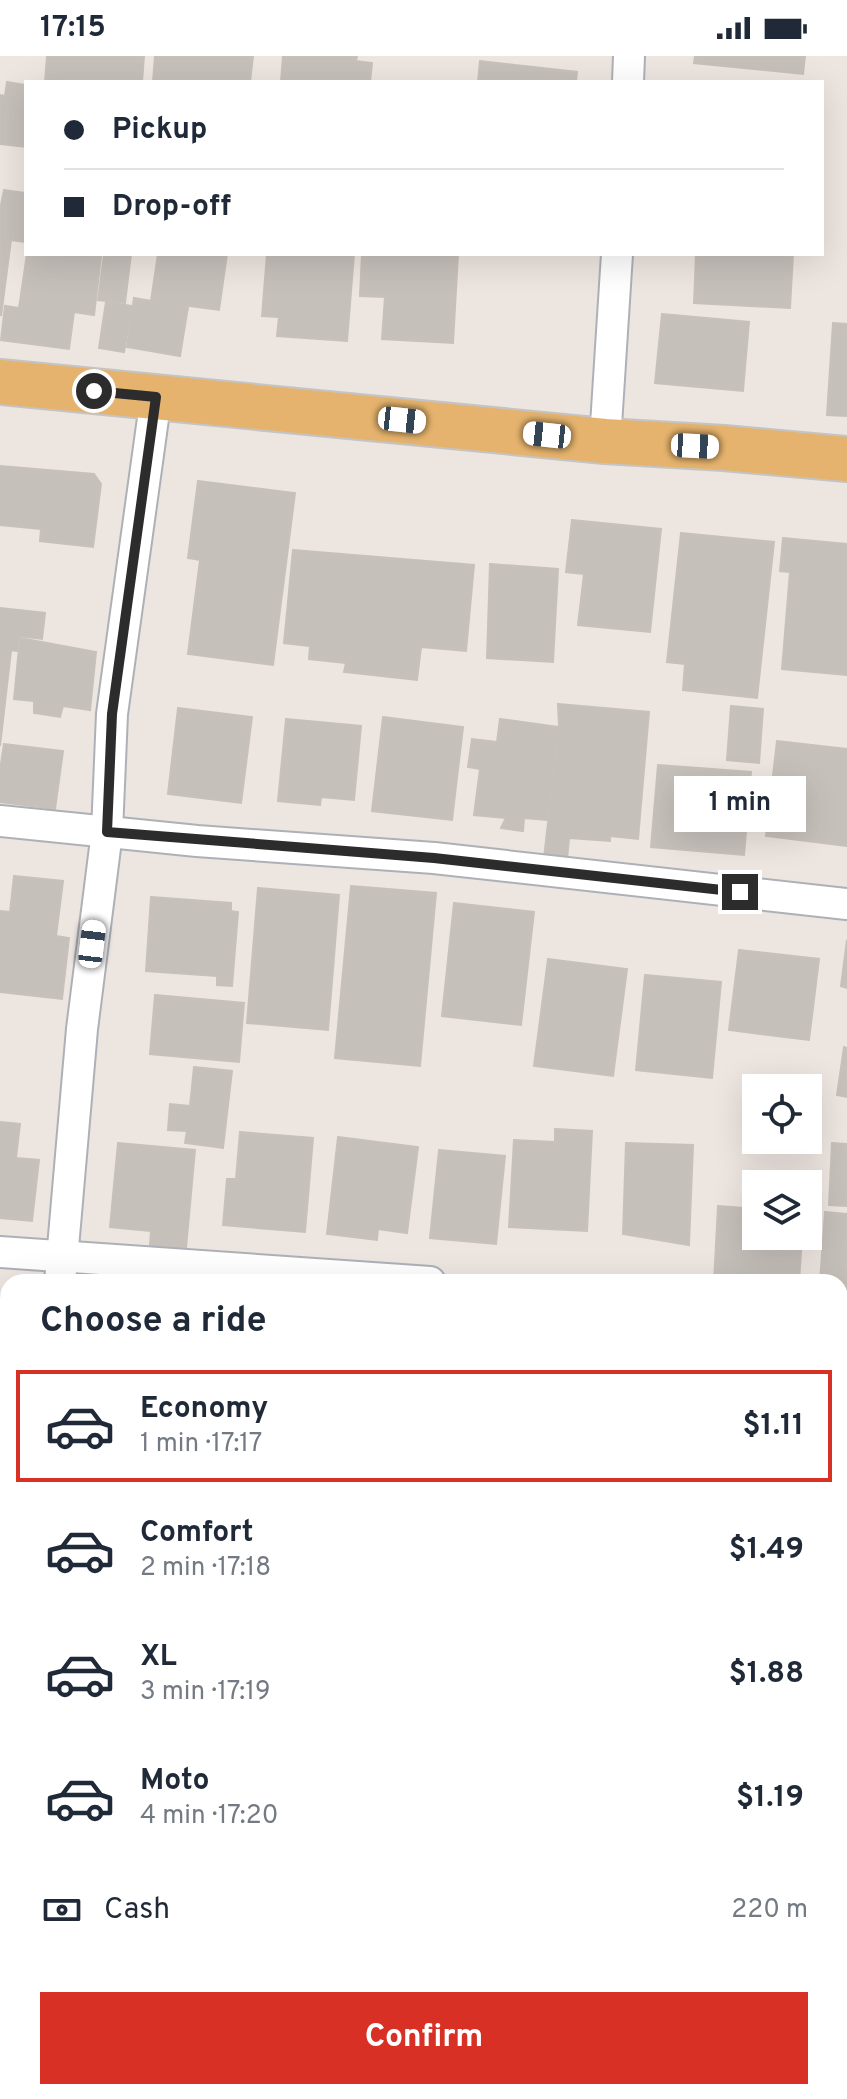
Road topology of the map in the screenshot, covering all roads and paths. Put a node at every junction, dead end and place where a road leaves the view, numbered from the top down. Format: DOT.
graph roads {
  1 [pos="629,56"];
  2 [pos="628,80"];
  3 [pos="617,256"];
  4 [pos="0,382"];
  5 [pos="156,397"];
  6 [pos="605,441"];
  7 [pos="847,459"];
  8 [pos="0,821"];
  9 [pos="107,832"];
  10 [pos="847,904"];
  11 [pos="0,1252"];
  12 [pos="61,1270"];
  13 [pos="184,1274"];
  1 -- 2 [label="street"];
  3 -- 6 [label="street"];
  4 -- 5 [label="main road"];
  5 -- 6 [label="main road"];
  5 -- 9 [label="street"];
  6 -- 7 [label="main road"];
  8 -- 9 [label="street"];
  9 -- 10 [label="street"];
  9 -- 12 [label="street"];
  11 -- 12 [label="street"];
  12 -- 13 [label="street"];
}
